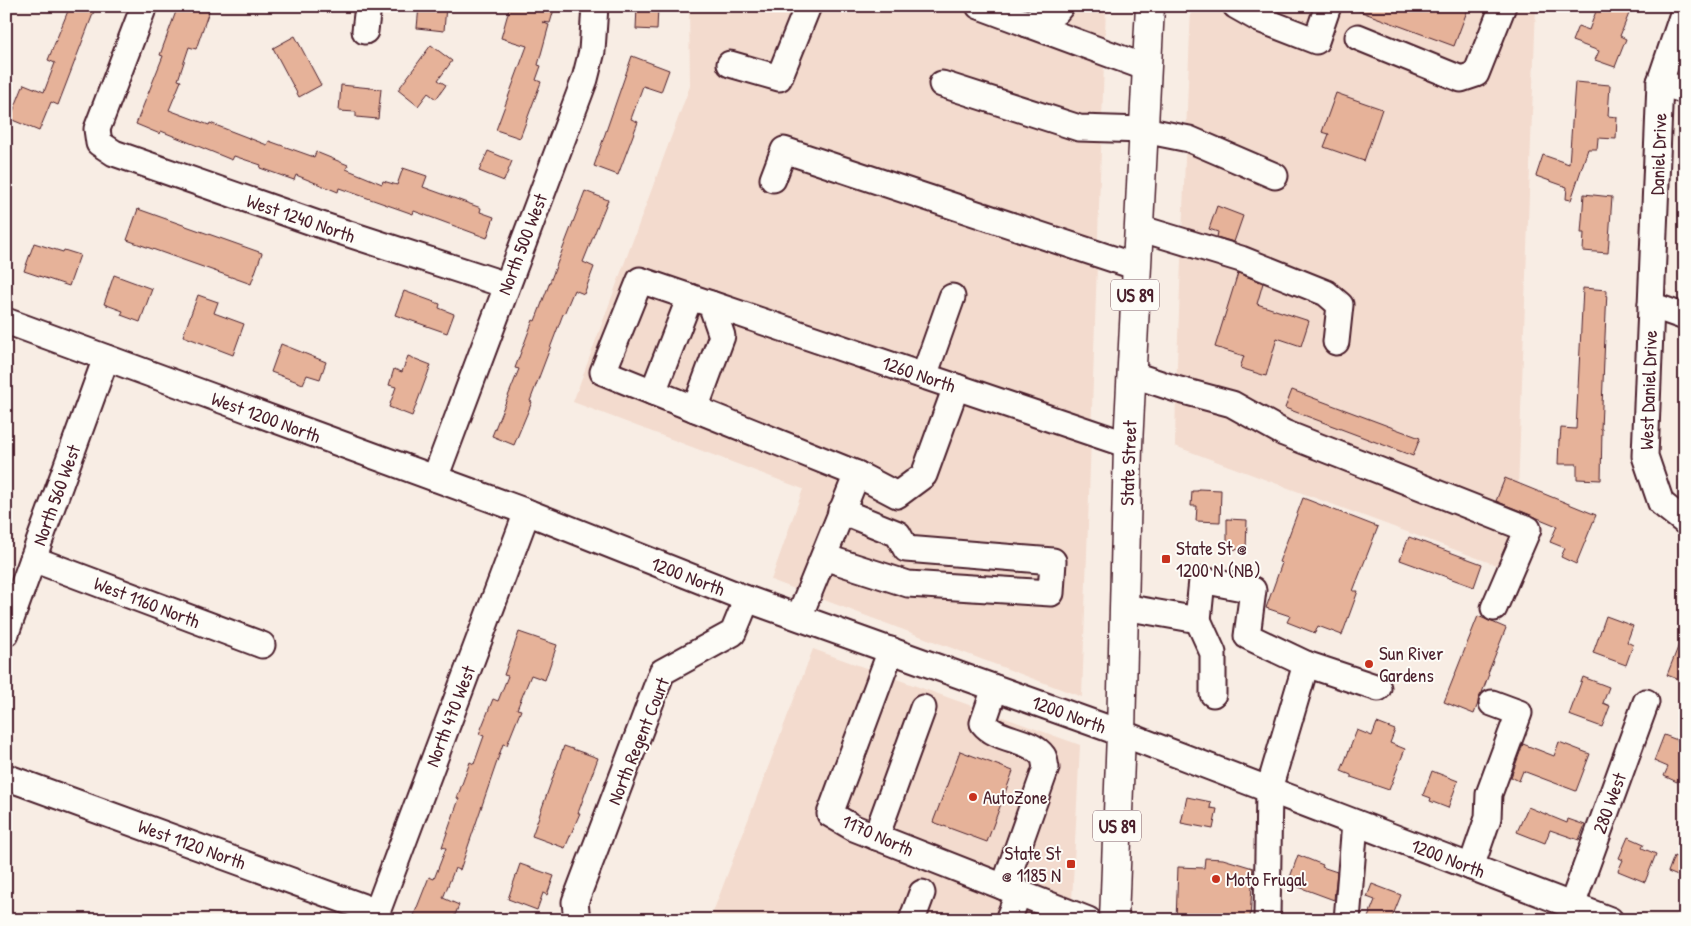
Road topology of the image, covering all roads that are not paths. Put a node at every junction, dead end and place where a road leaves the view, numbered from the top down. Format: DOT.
graph roads {
  1 [pos="144,6"];
  2 [pos="368,6"];
  3 [pos="595,6"];
  4 [pos="808,6"];
  5 [pos="979,6"];
  6 [pos="1061,6"];
  7 [pos="1150,6"];
  8 [pos="1236,6"];
  9 [pos="1328,6"];
  10 [pos="1504,6"];
  11 [pos="1685,8"];
  12 [pos="1027,24"];
  13 [pos="365,31"];
  14 [pos="1358,38"];
  15 [pos="730,64"];
  16 [pos="1147,68"];
  17 [pos="1660,82"];
  18 [pos="942,84"];
  19 [pos="1685,91"];
  20 [pos="1144,130"];
  21 [pos="1275,176"];
  22 [pos="774,179"];
  23 [pos="1139,228"];
  24 [pos="1137,267"];
  25 [pos="506,285"];
  26 [pos="952,297"];
  27 [pos="700,300"];
  28 [pos="1651,304"];
  29 [pos="1685,317"];
  30 [pos="6,321"];
  31 [pos="1336,342"];
  32 [pos="106,358"];
  33 [pos="1131,374"];
  34 [pos="924,376"];
  35 [pos="956,387"];
  36 [pos="653,392"];
  37 [pos="694,409"];
  38 [pos="1128,445"];
  39 [pos="856,474"];
  40 [pos="435,478"];
  41 [pos="897,495"];
  42 [pos="841,511"];
  43 [pos="527,512"];
  44 [pos="1685,522"];
  45 [pos="898,534"];
  46 [pos="824,557"];
  47 [pos="32,559"];
  48 [pos="747,599"];
  49 [pos="1124,607"];
  50 [pos="1494,608"];
  51 [pos="799,617"];
  52 [pos="1198,620"];
  53 [pos="6,633"];
  54 [pos="262,645"];
  55 [pos="891,650"];
  56 [pos="1306,664"];
  57 [pos="995,688"];
  58 [pos="1378,688"];
  59 [pos="1213,694"];
  60 [pos="1646,702"];
  61 [pos="1492,703"];
  62 [pos="923,708"];
  63 [pos="1121,733"];
  64 [pos="6,777"];
  65 [pos="1269,789"];
  66 [pos="1355,822"];
  67 [pos="876,836"];
  68 [pos="1471,867"];
  69 [pos="1011,889"];
  70 [pos="922,893"];
  71 [pos="1572,905"];
  72 [pos="375,916"];
  73 [pos="577,920"];
  74 [pos="912,920"];
  75 [pos="1008,920"];
  76 [pos="1088,920"];
  77 [pos="1114,920"];
  78 [pos="1269,920"];
  79 [pos="1347,920"];
  80 [pos="1610,920"];
  1 -- 25 [label="street, West 1240 North"];
  2 -- 13 [label="street"];
  3 -- 25 [label="street, North 500 West"];
  4 -- 15 [label="street"];
  5 -- 12 [label="street"];
  6 -- 12 [label="street"];
  7 -- 16 [label="main road, State Street / US 89"];
  8 -- 9 [label="street"];
  10 -- 14 [label="street"];
  11 -- 17 [label="street, Daniel Drive"];
  12 -- 16 [label="street"];
  16 -- 20 [label="main road, State Street / US 89"];
  17 -- 19 [label="street"];
  17 -- 28 [label="street, Daniel Drive"];
  18 -- 20 [label="street"];
  20 -- 21 [label="street"];
  20 -- 23 [label="main road, State Street / US 89"];
  22 -- 24 [label="street"];
  23 -- 24 [label="main road, State Street / US 89"];
  23 -- 31 [label="street"];
  24 -- 33 [label="main road, State Street / US 89"];
  25 -- 40 [label="street, North 500 West"];
  26 -- 34 [label="street"];
  27 -- 34 [label="street, 1260 North"];
  27 -- 36 [label="street"];
  27 -- 36 [label="street, 1260 North"];
  27 -- 37 [label="street"];
  28 -- 29 [label="street"];
  28 -- 44 [label="street, West Daniel Drive"];
  30 -- 32 [label="street, West 1200 North"];
  32 -- 40 [label="street, West 1200 North"];
  32 -- 47 [label="street, North 560 West"];
  33 -- 38 [label="main road, State Street / US 89"];
  33 -- 50 [label="street"];
  34 -- 35 [label="street, 1260 North"];
  35 -- 38 [label="street, 1260 North"];
  35 -- 41 [label="street"];
  36 -- 37 [label="street"];
  37 -- 39 [label="street"];
  38 -- 49 [label="main road, State Street / US 89"];
  39 -- 41 [label="street"];
  39 -- 42 [label="street"];
  40 -- 43 [label="street, West 1200 North"];
  41 -- 45 [label="street"];
  42 -- 45 [label="street"];
  42 -- 46 [label="street"];
  43 -- 48 [label="street, 1200 North"];
  43 -- 72 [label="street, North 470 West"];
  45 -- 46 [label="street"];
  46 -- 51 [label="street"];
  47 -- 53 [label="street, North 560 West"];
  47 -- 54 [label="street, West 1160 North"];
  48 -- 51 [label="street, 1200 North"];
  48 -- 73 [label="street, North Regent Court"];
  49 -- 52 [label="street"];
  49 -- 63 [label="main road, State Street / US 89"];
  51 -- 55 [label="street, 1200 North"];
  52 -- 56 [label="street"];
  52 -- 59 [label="street"];
  55 -- 57 [label="street, 1200 North"];
  55 -- 67 [label="street, 1170 North"];
  56 -- 58 [label="street"];
  56 -- 65 [label="street"];
  57 -- 63 [label="street, 1200 North"];
  57 -- 69 [label="street"];
  60 -- 71 [label="street, 280 West"];
  61 -- 68 [label="street"];
  62 -- 67 [label="street"];
  63 -- 65 [label="street, 1200 North"];
  63 -- 77 [label="main road, State Street / US 89"];
  64 -- 72 [label="street, West 1120 North"];
  65 -- 66 [label="street, 1200 North"];
  65 -- 78 [label="street"];
  66 -- 68 [label="street, 1200 North"];
  66 -- 79 [label="street"];
  67 -- 69 [label="street, 1170 North"];
  68 -- 71 [label="street, 1200 North"];
  69 -- 75 [label="street"];
  69 -- 76 [label="street, 1170 North"];
  70 -- 74 [label="street"];
  71 -- 80 [label="street, 1200 North"];
}
